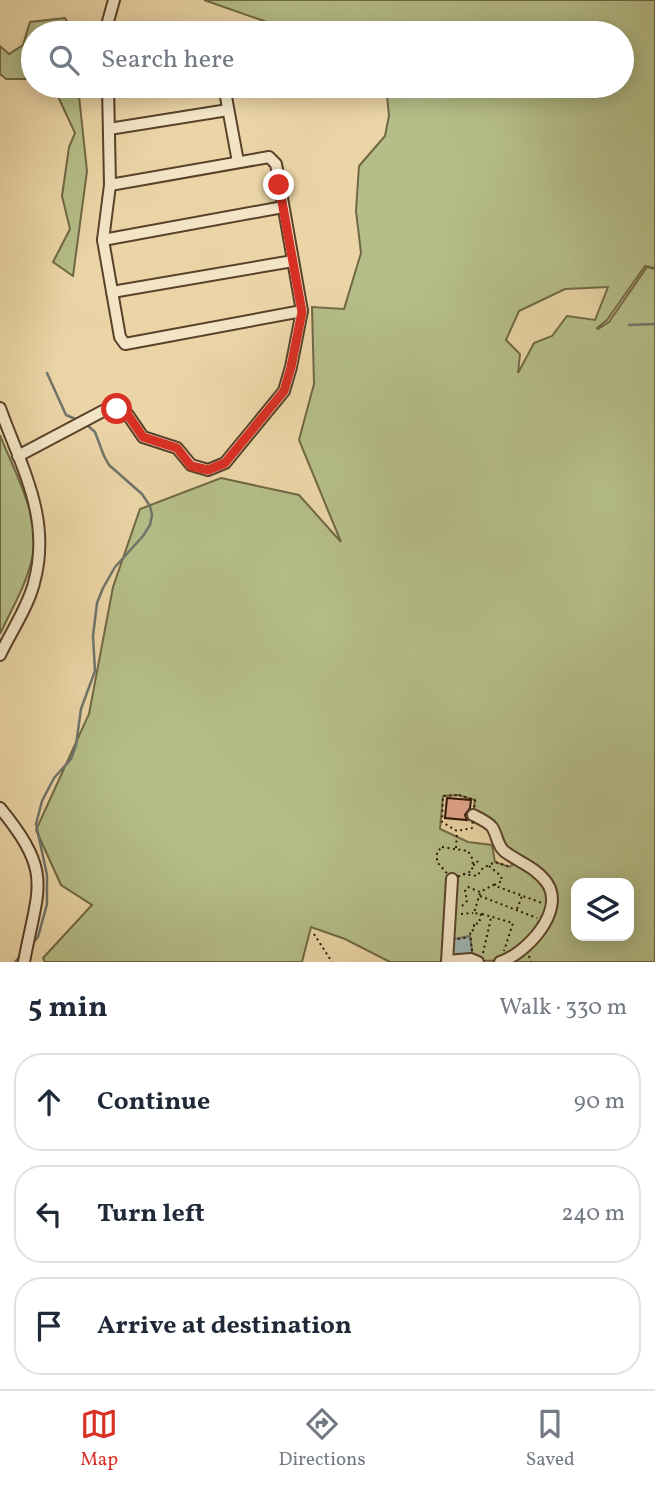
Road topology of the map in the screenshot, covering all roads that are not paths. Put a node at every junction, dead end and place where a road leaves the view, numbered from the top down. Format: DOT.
graph roads {
  1 [pos="114,0"];
  2 [pos="108,21"];
  3 [pos="108,98"];
  4 [pos="226,98"];
  5 [pos="229,110"];
  6 [pos="109,129"];
  7 [pos="238,162"];
  8 [pos="110,185"];
  9 [pos="283,206"];
  10 [pos="103,240"];
  11 [pos="293,261"];
  12 [pos="112,292"];
  13 [pos="302,312"];
  14 [pos="0,408"];
  15 [pos="18,456"];
  16 [pos="0,655"];
  17 [pos="0,808"];
  18 [pos="474,815"];
  19 [pos="457,877"];
  20 [pos="447,961"];
  21 [pos="477,961"];
  22 [pos="24,962"];
  23 [pos="500,962"];
  1 -- 2 [label="street"];
  3 -- 6 [label="street"];
  4 -- 5 [label="street"];
  5 -- 6 [label="street"];
  5 -- 7 [label="street"];
  6 -- 8 [label="street"];
  7 -- 8 [label="street"];
  7 -- 9 [label="street"];
  8 -- 10 [label="street"];
  9 -- 10 [label="street"];
  9 -- 11 [label="street"];
  10 -- 12 [label="street"];
  11 -- 12 [label="street"];
  11 -- 13 [label="street"];
  12 -- 13 [label="street"];
  13 -- 15 [label="street"];
  14 -- 15 [label="street"];
  15 -- 16 [label="street"];
  17 -- 22 [label="street"];
  18 -- 23 [label="street"];
  19 -- 20 [label="street"];
  20 -- 21 [label="street"];
}
